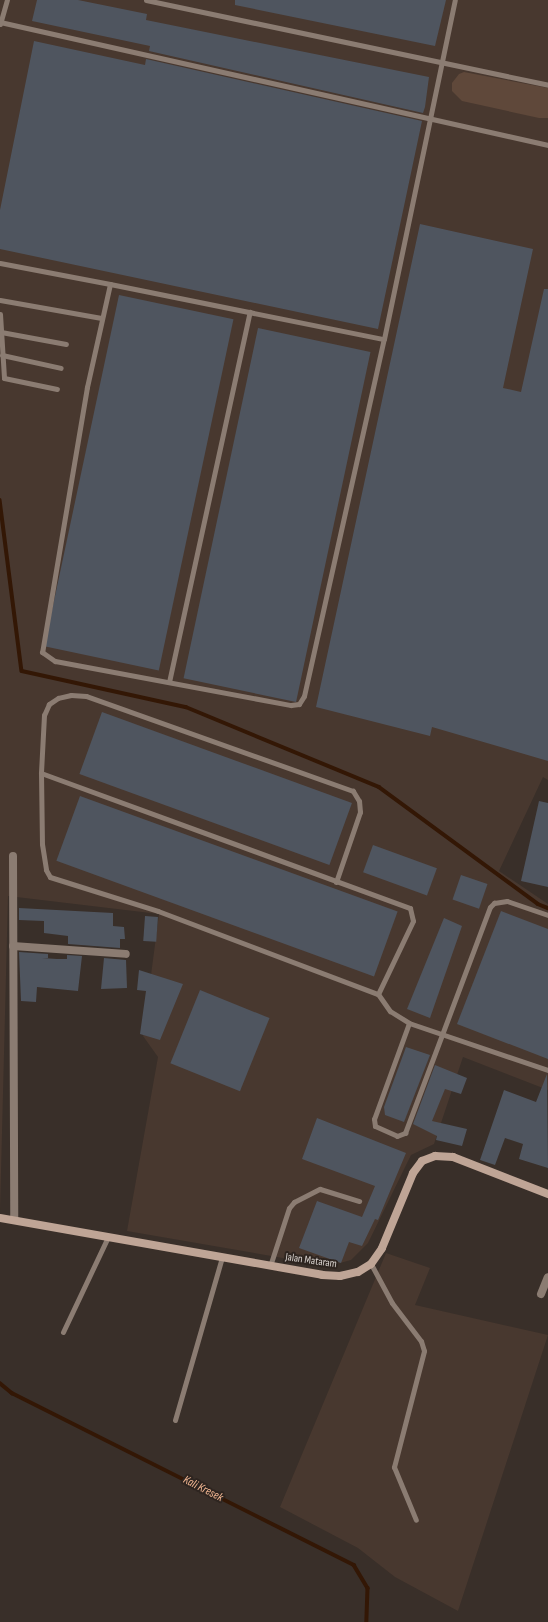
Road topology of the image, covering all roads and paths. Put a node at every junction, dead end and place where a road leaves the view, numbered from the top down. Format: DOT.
graph roads {
  1 [pos="6,0"];
  2 [pos="146,0"];
  3 [pos="455,0"];
  4 [pos="0,23"];
  5 [pos="442,63"];
  6 [pos="548,85"];
  7 [pos="431,118"];
  8 [pos="548,145"];
  9 [pos="0,263"];
  10 [pos="110,284"];
  11 [pos="0,300"];
  12 [pos="250,312"];
  13 [pos="0,314"];
  14 [pos="101,318"];
  15 [pos="1,332"];
  16 [pos="384,339"];
  17 [pos="66,344"];
  18 [pos="2,355"];
  19 [pos="61,368"];
  20 [pos="57,389"];
  21 [pos="169,682"];
  22 [pos="41,773"];
  23 [pos="13,856"];
  24 [pos="336,882"];
  25 [pos="548,915"];
  26 [pos="13,946"];
  27 [pos="126,954"];
  28 [pos="378,994"];
  29 [pos="409,1023"];
  30 [pos="443,1034"];
  31 [pos="548,1070"];
  32 [pos="548,1194"];
  33 [pos="359,1201"];
  34 [pos="0,1218"];
  35 [pos="12,1220"];
  36 [pos="108,1237"];
  37 [pos="222,1257"];
  38 [pos="371,1264"];
  39 [pos="270,1266"];
  40 [pos="548,1277"];
  41 [pos="541,1294"];
  42 [pos="63,1332"];
  43 [pos="175,1420"];
  44 [pos="416,1520"];
  1 -- 4 [label="lane"];
  2 -- 5 [label="lane"];
  3 -- 5 [label="lane"];
  4 -- 7 [label="lane"];
  5 -- 6 [label="lane"];
  5 -- 7 [label="lane"];
  7 -- 8 [label="lane"];
  7 -- 16 [label="lane"];
  9 -- 10 [label="lane"];
  10 -- 12 [label="lane"];
  10 -- 14 [label="lane"];
  11 -- 14 [label="lane"];
  12 -- 16 [label="lane"];
  12 -- 21 [label="lane"];
  13 -- 15 [label="lane"];
  14 -- 21 [label="lane"];
  15 -- 17 [label="lane"];
  15 -- 18 [label="lane"];
  16 -- 21 [label="lane"];
  18 -- 19 [label="lane"];
  18 -- 20 [label="lane"];
  22 -- 24 [label="lane"];
  22 -- 24 [label="lane"];
  22 -- 28 [label="lane"];
  23 -- 26 [label="street"];
  24 -- 28 [label="lane"];
  25 -- 30 [label="lane"];
  26 -- 27 [label="street"];
  26 -- 35 [label="street"];
  28 -- 29 [label="lane"];
  29 -- 30 [label="lane"];
  29 -- 30 [label="lane"];
  30 -- 31 [label="lane"];
  32 -- 38 [label="main road, Jalan Mataram"];
  33 -- 39 [label="lane"];
  34 -- 35 [label="main road, Jalan Mataram"];
  35 -- 36 [label="main road, Jalan Mataram"];
  36 -- 37 [label="main road, Jalan Mataram"];
  36 -- 42 [label="lane"];
  37 -- 39 [label="main road, Jalan Mataram"];
  37 -- 43 [label="lane"];
  38 -- 39 [label="main road, Jalan Mataram"];
  38 -- 44 [label="lane"];
  40 -- 41 [label="street"];
}
